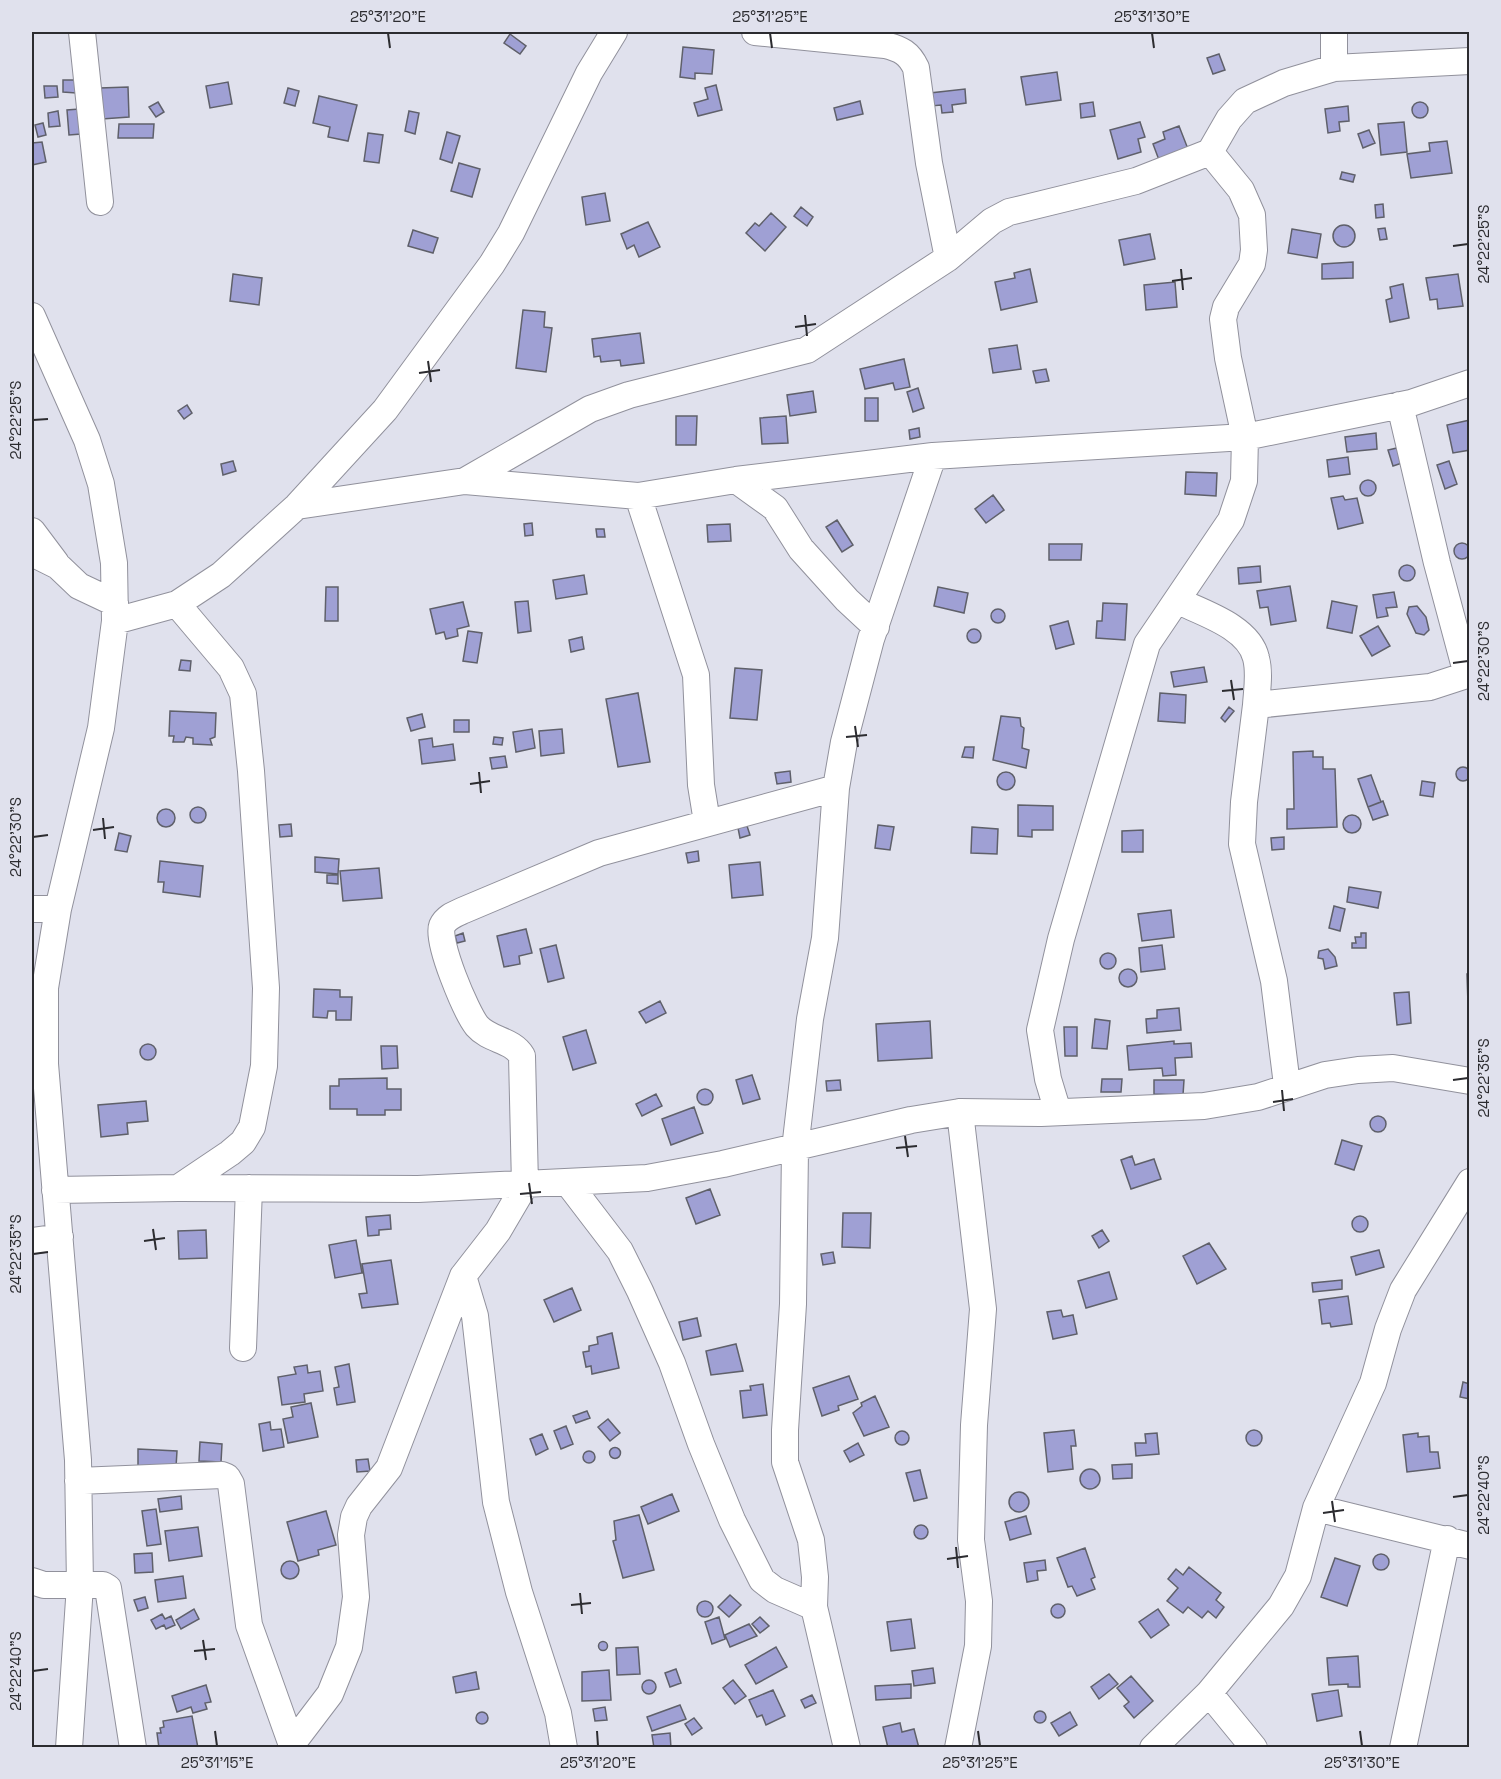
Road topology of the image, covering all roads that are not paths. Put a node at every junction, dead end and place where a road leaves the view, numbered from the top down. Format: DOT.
graph roads {
  1 [pos="86,32"];
  2 [pos="614,32"];
  3 [pos="755,32"];
  4 [pos="1334,32"];
  5 [pos="1470,61"];
  6 [pos="1334,68"];
  7 [pos="1210,152"];
  8 [pos="100,202"];
  9 [pos="948,258"];
  10 [pos="32,316"];
  11 [pos="1470,383"];
  12 [pos="1400,405"];
  13 [pos="1245,437"];
  14 [pos="933,456"];
  15 [pos="736,480"];
  16 [pos="465,481"];
  17 [pos="638,496"];
  18 [pos="297,506"];
  19 [pos="32,531"];
  20 [pos="32,553"];
  21 [pos="58,566"];
  22 [pos="1178,601"];
  23 [pos="177,604"];
  24 [pos="115,612"];
  25 [pos="876,627"];
  26 [pos="1468,674"];
  27 [pos="1256,705"];
  28 [pos="837,788"];
  29 [pos="706,822"];
  30 [pos="32,909"];
  31 [pos="58,909"];
  32 [pos="1470,1081"];
  33 [pos="1287,1085"];
  34 [pos="960,1112"];
  35 [pos="1058,1112"];
  36 [pos="795,1149"];
  37 [pos="1470,1182"];
  38 [pos="568,1183"];
  39 [pos="525,1185"];
  40 [pos="178,1188"];
  41 [pos="249,1188"];
  42 [pos="55,1190"];
  43 [pos="60,1237"];
  44 [pos="32,1241"];
  45 [pos="463,1276"];
  46 [pos="243,1348"];
  47 [pos="78,1481"];
  48 [pos="1316,1508"];
  49 [pos="1458,1543"];
  50 [pos="32,1581"];
  51 [pos="80,1585"];
  52 [pos="814,1607"];
  53 [pos="1209,1693"];
  54 [pos="292,1746"];
  55 [pos="69,1748"];
  56 [pos="132,1748"];
  57 [pos="564,1748"];
  58 [pos="848,1748"];
  59 [pos="958,1748"];
  60 [pos="1153,1748"];
  61 [pos="1254,1748"];
  62 [pos="1403,1748"];
  1 -- 8 [label="street"];
  2 -- 18 [label="street"];
  3 -- 9 [label="street"];
  4 -- 6 [label="street"];
  5 -- 6 [label="street"];
  6 -- 7 [label="street"];
  7 -- 9 [label="street"];
  7 -- 13 [label="street"];
  9 -- 16 [label="street"];
  10 -- 24 [label="street"];
  11 -- 12 [label="street"];
  12 -- 13 [label="street"];
  12 -- 26 [label="street"];
  13 -- 14 [label="street"];
  13 -- 22 [label="street"];
  14 -- 15 [label="street"];
  14 -- 25 [label="street"];
  15 -- 17 [label="street"];
  15 -- 25 [label="street"];
  16 -- 17 [label="street"];
  16 -- 18 [label="street"];
  17 -- 29 [label="street"];
  18 -- 23 [label="street"];
  19 -- 21 [label="street"];
  20 -- 21 [label="street"];
  21 -- 24 [label="street"];
  22 -- 27 [label="street"];
  22 -- 35 [label="street"];
  23 -- 24 [label="street"];
  23 -- 40 [label="street"];
  24 -- 31 [label="street"];
  25 -- 28 [label="street"];
  26 -- 27 [label="street"];
  27 -- 33 [label="street"];
  28 -- 29 [label="street"];
  28 -- 36 [label="street"];
  29 -- 39 [label="street"];
  30 -- 31 [label="street"];
  31 -- 42 [label="street"];
  32 -- 33 [label="street"];
  33 -- 35 [label="street"];
  34 -- 35 [label="street"];
  34 -- 36 [label="street"];
  34 -- 59 [label="street"];
  36 -- 38 [label="street"];
  36 -- 52 [label="street"];
  37 -- 48 [label="street"];
  38 -- 39 [label="street"];
  38 -- 52 [label="street"];
  39 -- 41 [label="street"];
  39 -- 45 [label="street"];
  40 -- 41 [label="street"];
  40 -- 42 [label="street"];
  41 -- 46 [label="street"];
  42 -- 43 [label="street"];
  43 -- 44 [label="street"];
  43 -- 47 [label="street"];
  45 -- 54 [label="street"];
  45 -- 57 [label="street"];
  47 -- 51 [label="street"];
  47 -- 54 [label="street"];
  48 -- 49 [label="street"];
  48 -- 53 [label="street"];
  49 -- 62 [label="street"];
  50 -- 51 [label="street"];
  51 -- 55 [label="street"];
  51 -- 56 [label="street"];
  52 -- 58 [label="street"];
  53 -- 60 [label="street"];
  53 -- 61 [label="street"];
}
